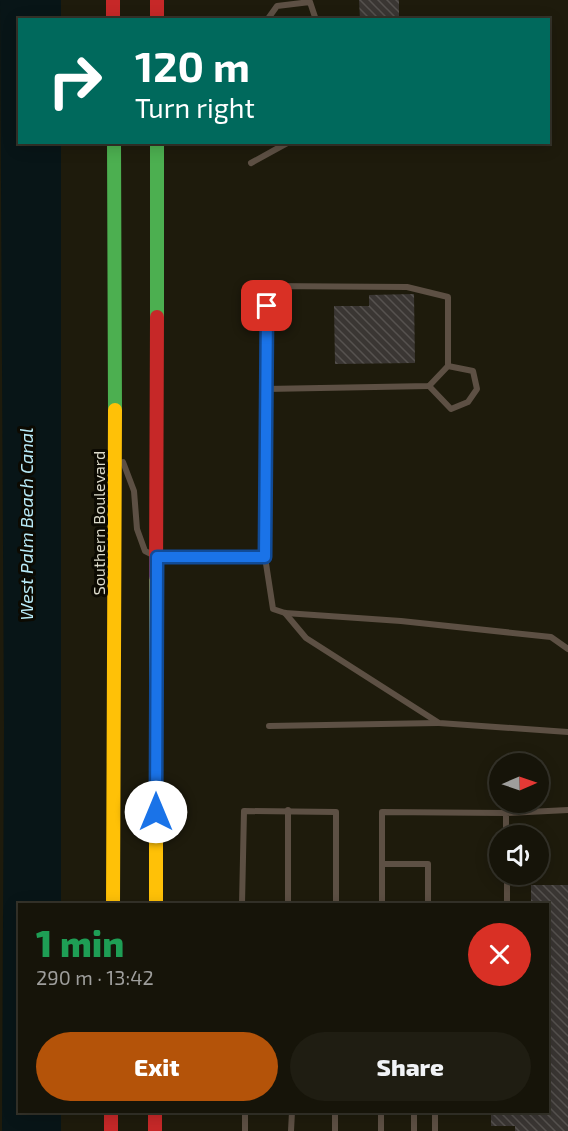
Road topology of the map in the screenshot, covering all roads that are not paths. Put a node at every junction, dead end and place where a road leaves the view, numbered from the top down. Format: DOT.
graph roads {
  1 [pos="113,0"];
  2 [pos="157,0"];
  3 [pos="312,1"];
  4 [pos="113,18"];
  5 [pos="157,18"];
  6 [pos="268,18"];
  7 [pos="316,18"];
  8 [pos="114,144"];
  9 [pos="157,144"];
  10 [pos="285,144"];
  11 [pos="251,163"];
  12 [pos="448,366"];
  13 [pos="429,386"];
  14 [pos="266,389"];
  15 [pos="116,445"];
  16 [pos="157,557"];
  17 [pos="265,557"];
  18 [pos="285,613"];
  19 [pos="568,649"];
  20 [pos="439,723"];
  21 [pos="269,726"];
  22 [pos="568,732"];
  23 [pos="288,810"];
  24 [pos="568,810"];
  25 [pos="549,811"];
  26 [pos="489,813"];
  27 [pos="506,813"];
  28 [pos="506,825"];
  29 [pos="382,864"];
  30 [pos="507,885"];
  31 [pos="112,903"];
  32 [pos="156,903"];
  33 [pos="242,903"];
  34 [pos="288,903"];
  35 [pos="336,903"];
  36 [pos="382,903"];
  37 [pos="428,903"];
  38 [pos="507,903"];
  39 [pos="111,1113"];
  40 [pos="155,1113"];
  41 [pos="245,1113"];
  42 [pos="292,1113"];
  43 [pos="335,1113"];
  44 [pos="381,1113"];
  45 [pos="414,1113"];
  46 [pos="435,1113"];
  47 [pos="111,1131"];
  48 [pos="155,1131"];
  49 [pos="245,1131"];
  50 [pos="291,1131"];
  51 [pos="335,1131"];
  52 [pos="381,1131"];
  53 [pos="414,1131"];
  54 [pos="435,1131"];
  1 -- 4 [label="highway"];
  2 -- 5 [label="highway"];
  3 -- 6 [label="lane"];
  3 -- 7 [label="lane"];
  8 -- 15 [label="highway, Southern Boulevard"];
  9 -- 16 [label="highway"];
  10 -- 11 [label="lane"];
  12 -- 13 [label="lane"];
  12 -- 13 [label="lane"];
  12 -- 14 [label="lane"];
  13 -- 14 [label="lane"];
  14 -- 17 [label="lane"];
  15 -- 16 [label="lane"];
  15 -- 31 [label="highway, Southern Boulevard"];
  16 -- 17 [label="lane"];
  16 -- 32 [label="highway"];
  17 -- 18 [label="lane"];
  18 -- 19 [label="lane"];
  18 -- 20 [label="lane"];
  20 -- 21 [label="lane"];
  20 -- 22 [label="lane"];
  23 -- 33 [label="lane"];
  23 -- 34 [label="lane"];
  23 -- 35 [label="lane"];
  24 -- 25 [label="lane"];
  26 -- 29 [label="lane"];
  27 -- 28 [label="lane"];
  29 -- 36 [label="lane"];
  29 -- 37 [label="lane"];
  30 -- 38 [label="lane"];
  39 -- 47 [label="highway"];
  40 -- 48 [label="highway"];
  41 -- 49 [label="lane"];
  42 -- 50 [label="lane"];
  43 -- 51 [label="lane"];
  44 -- 52 [label="lane"];
  45 -- 53 [label="lane"];
  46 -- 54 [label="lane"];
}
